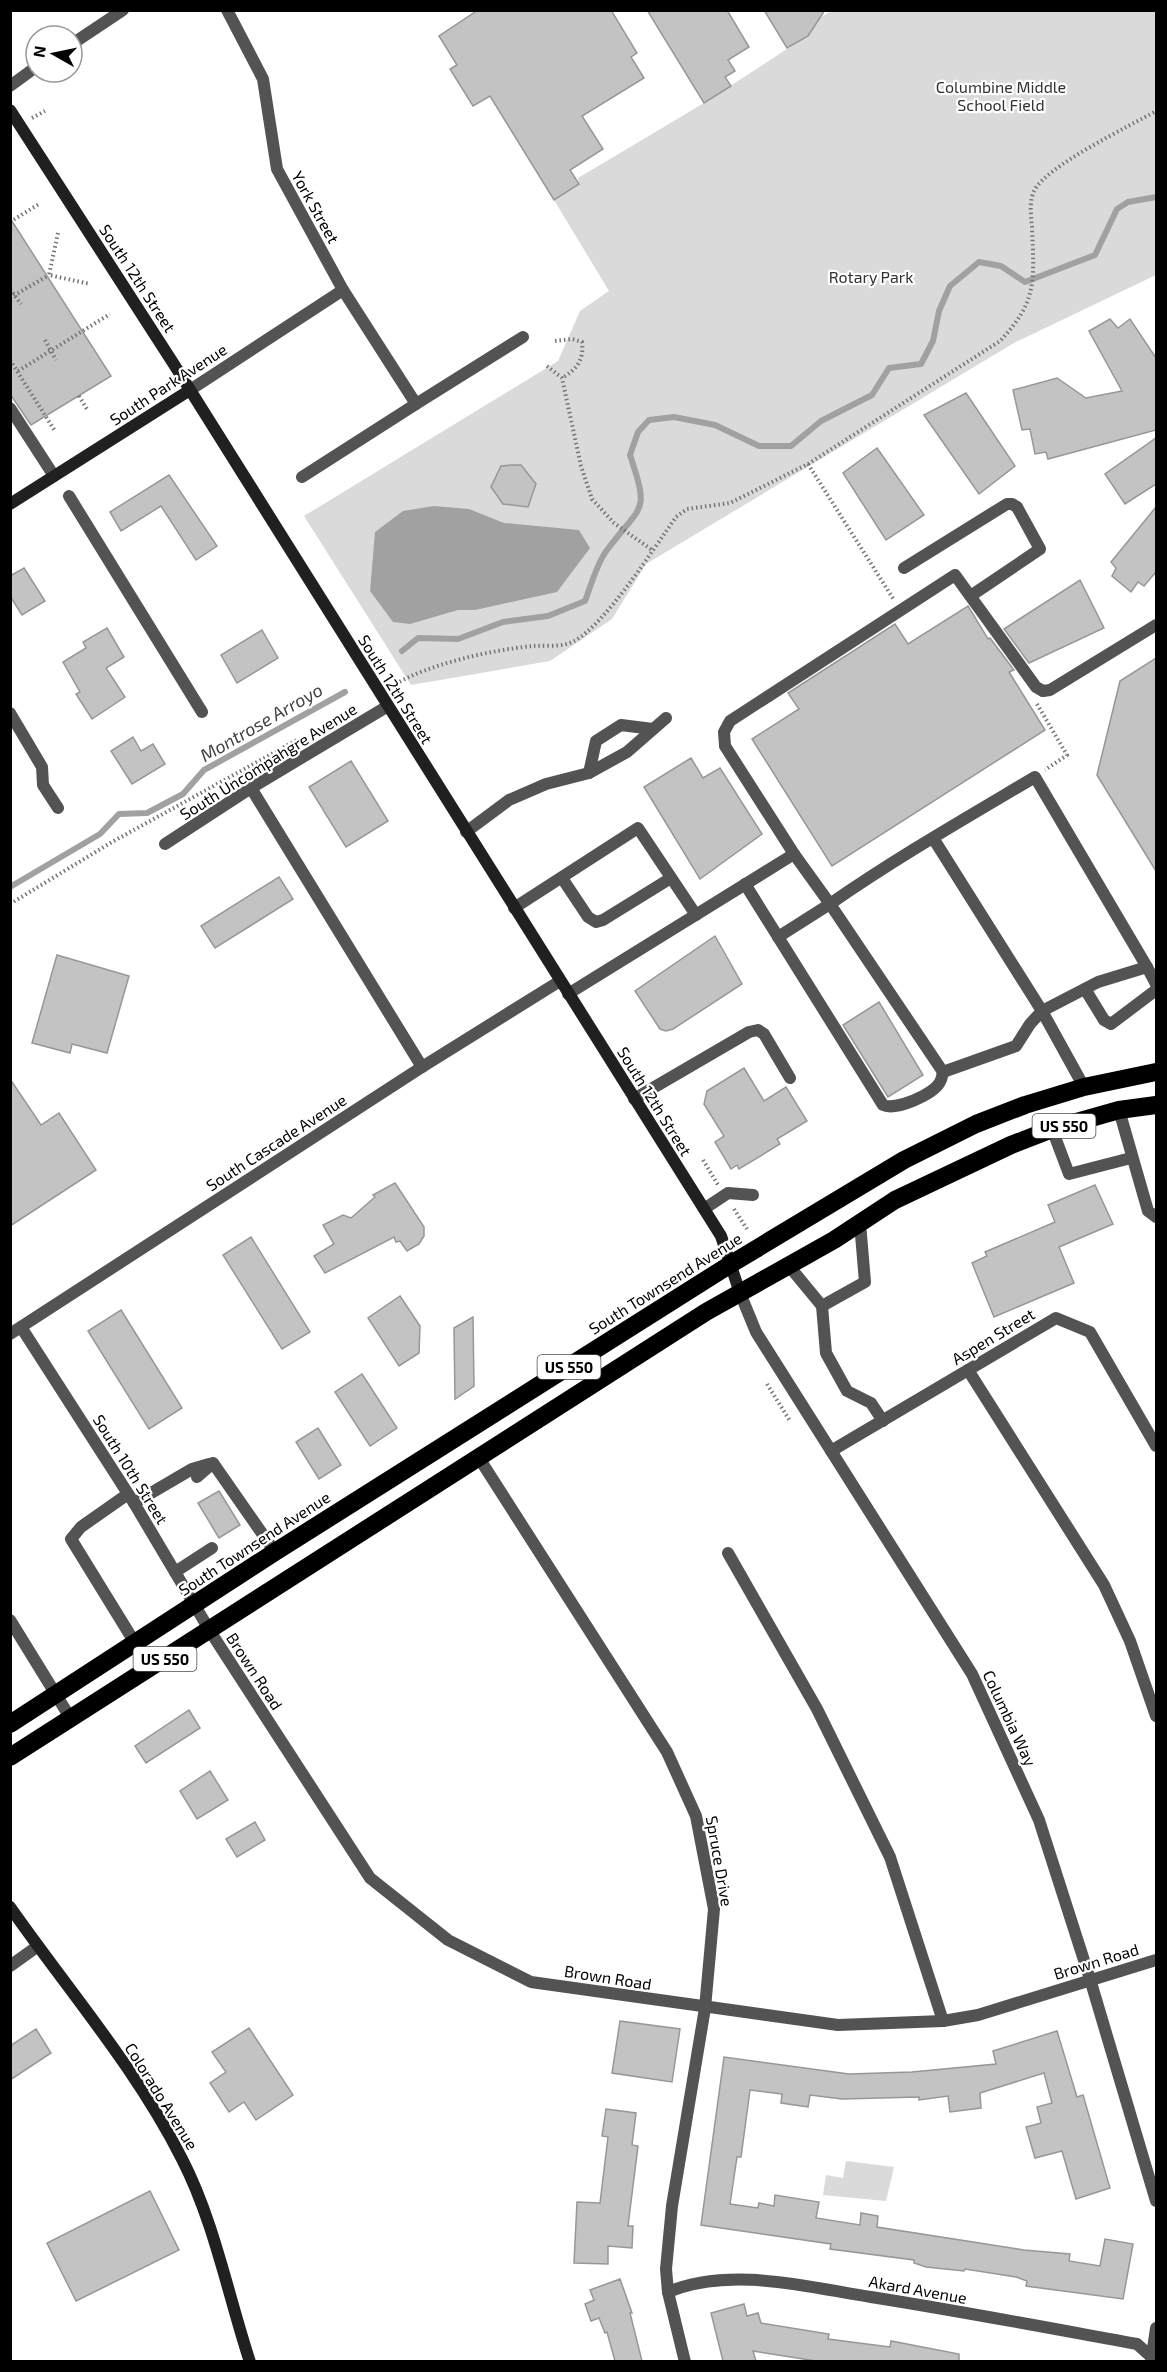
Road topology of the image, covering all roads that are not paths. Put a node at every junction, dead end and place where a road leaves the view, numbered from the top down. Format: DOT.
graph roads {
  1 [pos="123,10"];
  2 [pos="227,10"];
  3 [pos="84,36"];
  4 [pos="24,76"];
  5 [pos="10,86"];
  6 [pos="10,110"];
  7 [pos="343,290"];
  8 [pos="524,337"];
  9 [pos="190,390"];
  10 [pos="416,404"];
  11 [pos="10,408"];
  12 [pos="54,476"];
  13 [pos="302,477"];
  14 [pos="69,496"];
  15 [pos="10,504"];
  16 [pos="904,568"];
  17 [pos="972,595"];
  18 [pos="1156,625"];
  19 [pos="388,706"];
  20 [pos="202,712"];
  21 [pos="10,713"];
  22 [pos="666,718"];
  23 [pos="653,729"];
  24 [pos="589,773"];
  25 [pos="251,788"];
  26 [pos="58,808"];
  27 [pos="466,832"];
  28 [pos="933,838"];
  29 [pos="165,844"];
  30 [pos="794,854"];
  31 [pos="562,878"];
  32 [pos="671,878"];
  33 [pos="745,884"];
  34 [pos="830,904"];
  35 [pos="514,909"];
  36 [pos="696,915"];
  37 [pos="778,937"];
  38 [pos="1153,976"];
  39 [pos="560,981"];
  40 [pos="1085,989"];
  41 [pos="1156,990"];
  42 [pos="568,994"];
  43 [pos="1042,1011"];
  44 [pos="422,1067"];
  45 [pos="942,1072"];
  46 [pos="1156,1072"];
  47 [pos="790,1078"];
  48 [pos="1084,1087"];
  49 [pos="634,1099"];
  50 [pos="1156,1105"];
  51 [pos="1119,1110"];
  52 [pos="1052,1129"];
  53 [pos="1131,1158"];
  54 [pos="753,1195"];
  55 [pos="704,1209"];
  56 [pos="1156,1217"];
  57 [pos="860,1223"];
  58 [pos="731,1264"];
  59 [pos="789,1266"];
  60 [pos="740,1293"];
  61 [pos="822,1306"];
  62 [pos="16,1331"];
  63 [pos="968,1370"];
  64 [pos="883,1422"];
  65 [pos="1156,1446"];
  66 [pos="831,1450"];
  67 [pos="479,1458"];
  68 [pos="213,1463"];
  69 [pos="197,1478"];
  70 [pos="131,1499"];
  71 [pos="212,1548"];
  72 [pos="275,1552"];
  73 [pos="728,1553"];
  74 [pos="175,1572"];
  75 [pos="194,1604"];
  76 [pos="10,1620"];
  77 [pos="210,1631"];
  78 [pos="135,1643"];
  79 [pos="57,1696"];
  80 [pos="1156,1716"];
  81 [pos="71,1719"];
  82 [pos="10,1724"];
  83 [pos="10,1757"];
  84 [pos="10,1907"];
  85 [pos="38,1946"];
  86 [pos="1156,1960"];
  87 [pos="10,1966"];
  88 [pos="1090,1979"];
  89 [pos="705,2008"];
  90 [pos="943,2021"];
  91 [pos="1156,2201"];
  92 [pos="668,2292"];
  93 [pos="1156,2328"];
  94 [pos="1153,2360"];
  95 [pos="250,2361"];
  96 [pos="685,2361"];
  1 -- 3 [label="street"];
  2 -- 7 [label="street, York Street"];
  4 -- 5 [label="street"];
  6 -- 9 [label="street, South 12th Street"];
  7 -- 9 [label="street, South Park Avenue"];
  7 -- 10 [label="street, York Street"];
  8 -- 10 [label="street"];
  9 -- 12 [label="street, South Park Avenue"];
  9 -- 19 [label="street, South 12th Street"];
  10 -- 13 [label="street"];
  11 -- 12 [label="street"];
  12 -- 15 [label="street, South Park Avenue"];
  14 -- 20 [label="street"];
  16 -- 17 [label="street"];
  17 -- 18 [label="street"];
  17 -- 30 [label="street"];
  19 -- 25 [label="street, South Uncompahgre Avenue"];
  19 -- 27 [label="street, South 12th Street"];
  21 -- 26 [label="street"];
  22 -- 23 [label="street"];
  23 -- 24 [label="street"];
  23 -- 24 [label="street"];
  24 -- 27 [label="street"];
  25 -- 29 [label="street, South Uncompahgre Avenue"];
  25 -- 44 [label="street"];
  27 -- 35 [label="street, South 12th Street"];
  28 -- 34 [label="street"];
  28 -- 38 [label="street"];
  28 -- 43 [label="street"];
  30 -- 33 [label="street"];
  30 -- 34 [label="street"];
  31 -- 32 [label="street"];
  31 -- 32 [label="street"];
  31 -- 35 [label="street"];
  32 -- 36 [label="street"];
  33 -- 36 [label="street"];
  33 -- 37 [label="street"];
  34 -- 37 [label="street"];
  34 -- 45 [label="street"];
  35 -- 39 [label="street, South 12th Street"];
  36 -- 42 [label="street"];
  37 -- 45 [label="street"];
  38 -- 40 [label="street"];
  39 -- 42 [label="street, South 12th Street"];
  39 -- 44 [label="street, South Cascade Avenue"];
  40 -- 41 [label="street"];
  40 -- 43 [label="street"];
  42 -- 49 [label="street, South 12th Street"];
  43 -- 45 [label="street"];
  43 -- 48 [label="street"];
  44 -- 62 [label="street, South Cascade Avenue"];
  46 -- 48 [label="highway, South Townsend Avenue / US 550"];
  47 -- 49 [label="street"];
  48 -- 58 [label="highway, South Townsend Avenue / US 550"];
  49 -- 55 [label="street, South 12th Street"];
  50 -- 51 [label="highway, US 550"];
  51 -- 52 [label="highway, US 550"];
  51 -- 53 [label="street"];
  52 -- 53 [label="street"];
  52 -- 57 [label="highway, US 550"];
  53 -- 56 [label="street"];
  54 -- 55 [label="street"];
  55 -- 58 [label="street, South 12th Street"];
  57 -- 59 [label="highway, US 550"];
  57 -- 61 [label="street"];
  58 -- 60 [label="street, South 12th Street"];
  58 -- 72 [label="highway, South Townsend Avenue / US 550"];
  59 -- 60 [label="highway, US 550"];
  59 -- 61 [label="street"];
  60 -- 66 [label="street, Columbia Way"];
  60 -- 67 [label="highway, US 550"];
  61 -- 64 [label="street"];
  62 -- 70 [label="street, South 10th Street"];
  63 -- 64 [label="street, Aspen Street"];
  63 -- 65 [label="street, Aspen Street"];
  63 -- 80 [label="street"];
  64 -- 66 [label="street, Aspen Street"];
  66 -- 88 [label="street, Columbia Way"];
  67 -- 77 [label="highway, US 550"];
  67 -- 89 [label="street, Spruce Drive"];
  68 -- 69 [label="street"];
  68 -- 70 [label="street"];
  68 -- 72 [label="street"];
  70 -- 74 [label="street, South 10th Street"];
  70 -- 78 [label="street"];
  71 -- 74 [label="street"];
  72 -- 75 [label="highway, South Townsend Avenue / US 550"];
  73 -- 90 [label="street"];
  74 -- 75 [label="street, South 10th Street"];
  75 -- 77 [label="street, South 10th Street"];
  75 -- 78 [label="highway, South Townsend Avenue / US 550"];
  76 -- 79 [label="street"];
  77 -- 81 [label="highway, US 550"];
  77 -- 89 [label="street, Brown Road"];
  78 -- 79 [label="highway, South Townsend Avenue / US 550"];
  79 -- 81 [label="street"];
  79 -- 82 [label="highway, South Townsend Avenue / US 550"];
  81 -- 83 [label="highway, US 550"];
  84 -- 85 [label="street, Colorado Avenue"];
  85 -- 87 [label="street"];
  85 -- 95 [label="street, Colorado Avenue"];
  86 -- 88 [label="street, Brown Road"];
  88 -- 90 [label="street, Brown Road"];
  88 -- 91 [label="street, Columbia Way"];
  89 -- 90 [label="street, Brown Road"];
  89 -- 92 [label="street, Spruce Drive"];
  92 -- 94 [label="street, Akard Avenue"];
  92 -- 96 [label="street, Spruce Drive"];
  93 -- 94 [label="street"];
}
